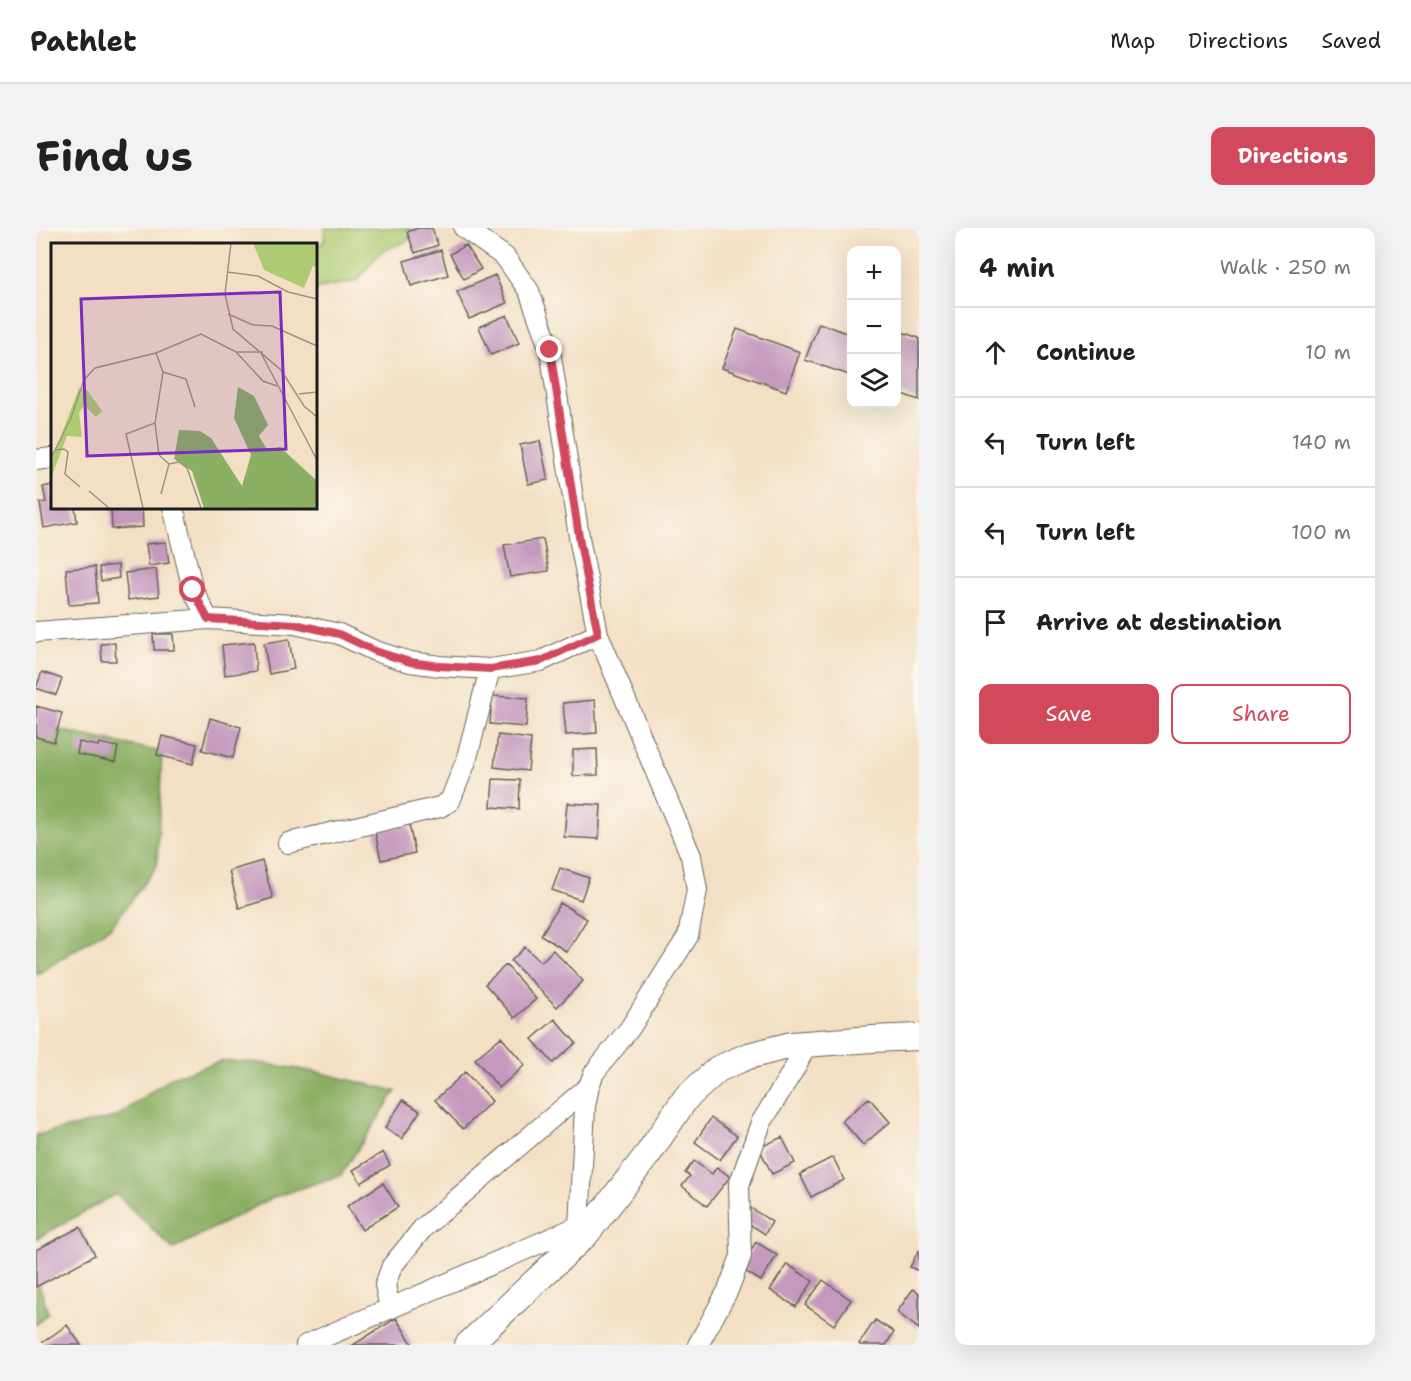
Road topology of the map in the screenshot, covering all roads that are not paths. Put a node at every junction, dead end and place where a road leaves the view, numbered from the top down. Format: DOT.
graph roads {
  1 [pos="464,228"];
  2 [pos="51,458"];
  3 [pos="36,460"];
  4 [pos="173,508"];
  5 [pos="208,619"];
  6 [pos="36,632"];
  7 [pos="598,634"];
  8 [pos="490,669"];
  9 [pos="288,843"];
  10 [pos="919,1037"];
  11 [pos="803,1044"];
  12 [pos="589,1086"];
  13 [pos="582,1230"];
  14 [pos="390,1310"];
  15 [pos="306,1345"];
  16 [pos="468,1345"];
  17 [pos="698,1345"];
  1 -- 7 [label="street"];
  2 -- 3 [label="street"];
  4 -- 5 [label="street"];
  5 -- 6 [label="street"];
  5 -- 8 [label="street"];
  7 -- 8 [label="street"];
  7 -- 12 [label="street"];
  8 -- 9 [label="street"];
  10 -- 11 [label="street"];
  11 -- 13 [label="street"];
  11 -- 17 [label="street"];
  12 -- 13 [label="street"];
  12 -- 14 [label="street"];
  13 -- 14 [label="street"];
  13 -- 16 [label="street"];
  14 -- 15 [label="street"];
}
